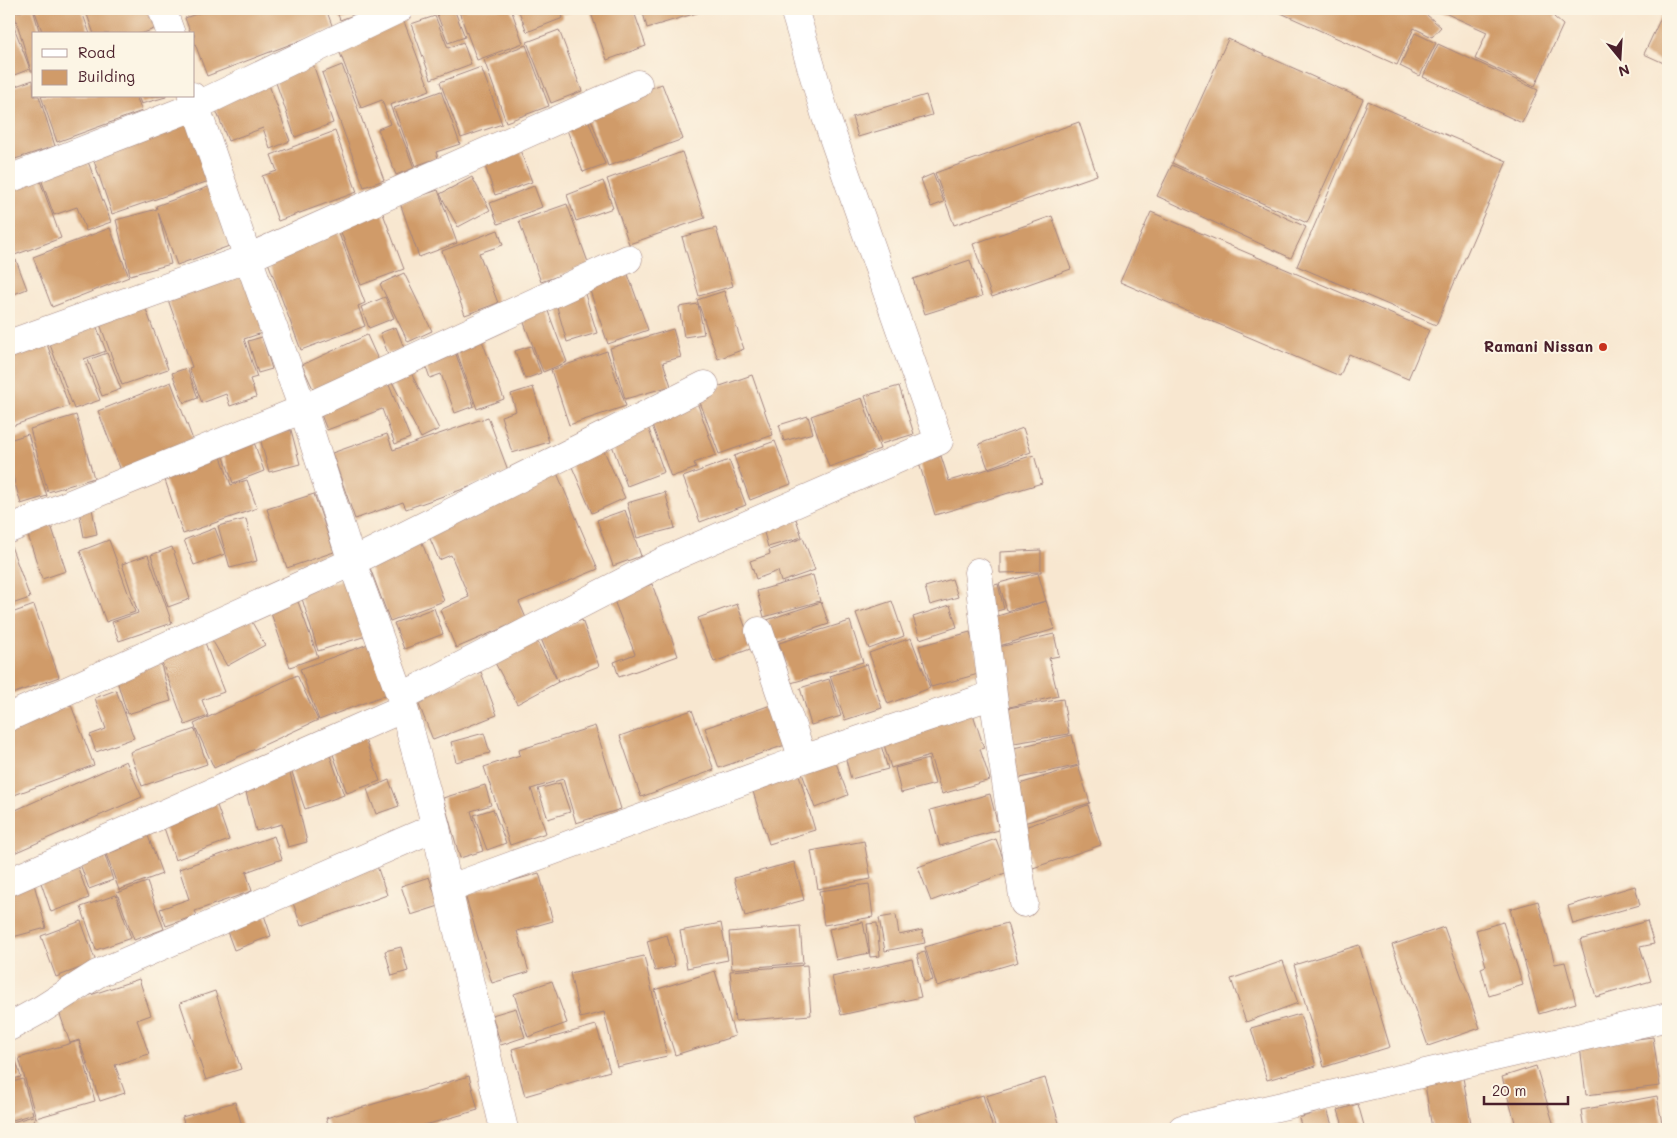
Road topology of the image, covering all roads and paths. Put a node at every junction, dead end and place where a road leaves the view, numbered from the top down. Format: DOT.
graph roads {
  1 [pos="162,9"];
  2 [pos="399,9"];
  3 [pos="794,9"];
  4 [pos="170,32"];
  5 [pos="638,84"];
  6 [pos="194,101"];
  7 [pos="9,178"];
  8 [pos="248,258"];
  9 [pos="628,259"];
  10 [pos="9,344"];
  11 [pos="705,385"];
  12 [pos="303,410"];
  13 [pos="9,529"];
  14 [pos="352,562"];
  15 [pos="978,572"];
  16 [pos="758,631"];
  17 [pos="993,695"];
  18 [pos="402,702"];
  19 [pos="9,717"];
  20 [pos="803,758"];
  21 [pos="436,827"];
  22 [pos="9,882"];
  23 [pos="448,889"];
  24 [pos="1024,903"];
  25 [pos="1668,1017"];
  26 [pos="9,1027"];
  27 [pos="504,1129"];
  28 [pos="1182,1129"];
  1 -- 4 [label="street"];
  2 -- 6 [label="street"];
  3 -- 18 [label="street"];
  5 -- 8 [label="street"];
  6 -- 7 [label="street"];
  6 -- 8 [label="street"];
  8 -- 10 [label="street"];
  8 -- 12 [label="street"];
  9 -- 12 [label="street"];
  11 -- 14 [label="street"];
  12 -- 13 [label="street"];
  12 -- 14 [label="street"];
  14 -- 18 [label="street"];
  14 -- 19 [label="street"];
  15 -- 17 [label="street"];
  16 -- 20 [label="street"];
  17 -- 20 [label="street"];
  17 -- 24 [label="street"];
  18 -- 21 [label="street"];
  18 -- 22 [label="street"];
  20 -- 23 [label="street"];
  21 -- 23 [label="street"];
  21 -- 26 [label="street"];
  23 -- 27 [label="street"];
  25 -- 28 [label="street"];
}
